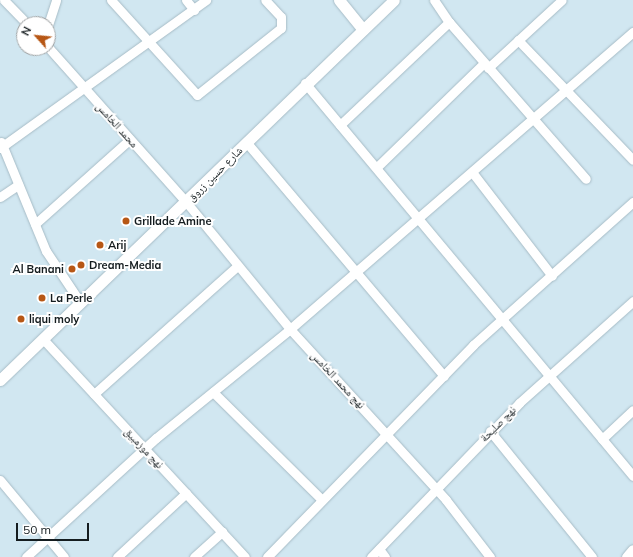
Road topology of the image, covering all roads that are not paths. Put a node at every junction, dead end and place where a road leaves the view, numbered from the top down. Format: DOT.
graph roads {
  1 [pos="4,0"];
  2 [pos="56,0"];
  3 [pos="111,0"];
  4 [pos="186,0"];
  5 [pos="206,0"];
  6 [pos="265,0"];
  7 [pos="339,0"];
  8 [pos="394,0"];
  9 [pos="434,0"];
  10 [pos="562,0"];
  11 [pos="194,10"];
  12 [pos="19,16"];
  13 [pos="51,16"];
  14 [pos="449,22"];
  15 [pos="363,30"];
  16 [pos="633,32"];
  17 [pos="518,40"];
  18 [pos="150,43"];
  19 [pos="56,56"];
  20 [pos="486,65"];
  21 [pos="305,83"];
  22 [pos="84,88"];
  23 [pos="567,91"];
  24 [pos="534,120"];
  25 [pos="340,125"];
  26 [pos="130,139"];
  27 [pos="246,143"];
  28 [pos="1,145"];
  29 [pos="633,160"];
  30 [pos="377,167"];
  31 [pos="472,172"];
  32 [pos="586,179"];
  33 [pos="18,185"];
  34 [pos="0,197"];
  35 [pos="633,202"];
  36 [pos="187,203"];
  37 [pos="419,216"];
  38 [pos="35,224"];
  39 [pos="237,266"];
  40 [pos="357,269"];
  41 [pos="552,276"];
  42 [pos="80,302"];
  43 [pos="633,302"];
  44 [pos="503,321"];
  45 [pos="290,329"];
  46 [pos="43,339"];
  47 [pos="548,375"];
  48 [pos="444,376"];
  49 [pos="0,380"];
  50 [pos="213,392"];
  51 [pos="94,394"];
  52 [pos="633,410"];
  53 [pos="490,431"];
  54 [pos="387,435"];
  55 [pos="602,439"];
  56 [pos="145,448"];
  57 [pos="633,476"];
  58 [pos="2,486"];
  59 [pos="435,487"];
  60 [pos="186,493"];
  61 [pos="322,500"];
  62 [pos="222,532"];
  63 [pos="47,537"];
  64 [pos="379,549"];
  65 [pos="633,550"];
  66 [pos="26,557"];
  67 [pos="64,557"];
  68 [pos="117,557"];
  69 [pos="194,557"];
  70 [pos="245,557"];
  71 [pos="267,557"];
  72 [pos="371,557"];
  73 [pos="385,557"];
  74 [pos="490,557"];
  75 [pos="592,557"];
  76 [pos="627,557"];
  1 -- 12 [label="street"];
  2 -- 13 [label="street"];
  3 -- 18 [label="street"];
  4 -- 11 [label="street"];
  5 -- 11 [label="street"];
  6 -- 18 [label="street"];
  7 -- 15 [label="street"];
  8 -- 15 [label="street, شارع حسين زروق"];
  9 -- 14 [label="street"];
  10 -- 17 [label="street"];
  11 -- 18 [label="street"];
  14 -- 20 [label="street"];
  14 -- 25 [label="street"];
  15 -- 21 [label="street, شارع حسين زروق"];
  16 -- 23 [label="street"];
  17 -- 20 [label="street"];
  17 -- 23 [label="street"];
  18 -- 22 [label="street"];
  19 -- 22 [label="street, محمد الخامس"];
  20 -- 24 [label="street"];
  20 -- 30 [label="street"];
  21 -- 25 [label="street"];
  21 -- 27 [label="street, شارع حسين زروق"];
  22 -- 26 [label="street, محمد الخامس"];
  22 -- 28 [label="street"];
  23 -- 24 [label="street"];
  23 -- 29 [label="street"];
  24 -- 31 [label="street"];
  24 -- 32 [label="street"];
  25 -- 30 [label="street"];
  26 -- 36 [label="street, محمد الخامس"];
  26 -- 38 [label="street"];
  27 -- 36 [label="street, شارع حسين زروق"];
  27 -- 40 [label="street"];
  28 -- 33 [label="street"];
  30 -- 37 [label="street"];
  31 -- 37 [label="street"];
  31 -- 41 [label="street"];
  33 -- 34 [label="street"];
  33 -- 38 [label="street"];
  35 -- 41 [label="street"];
  36 -- 39 [label="street, نهج محمد الخامس"];
  36 -- 42 [label="street, شارع حسين زروق"];
  37 -- 40 [label="street"];
  37 -- 44 [label="street"];
  38 -- 42 [label="street"];
  39 -- 45 [label="street, نهج محمد الخامس"];
  39 -- 51 [label="street"];
  40 -- 45 [label="street"];
  40 -- 48 [label="street"];
  41 -- 44 [label="street"];
  42 -- 46 [label="street, شارع حسين زروق"];
  43 -- 47 [label="street, نهج صليحة"];
  44 -- 47 [label="street"];
  44 -- 48 [label="street"];
  45 -- 50 [label="street"];
  45 -- 54 [label="street, نهج محمد الخامس"];
  46 -- 49 [label="street, شارع حسين زروق"];
  46 -- 51 [label="street, نهج موزمبيق"];
  47 -- 53 [label="street, نهج صليحة"];
  47 -- 55 [label="street"];
  48 -- 54 [label="street"];
  50 -- 56 [label="street"];
  50 -- 61 [label="street"];
  51 -- 56 [label="street, نهج موزمبيق"];
  52 -- 55 [label="street"];
  53 -- 59 [label="street, نهج صليحة"];
  53 -- 75 [label="street"];
  54 -- 59 [label="street, نهج محمد الخامس"];
  54 -- 61 [label="street"];
  55 -- 57 [label="street"];
  56 -- 60 [label="street, نهج موزمبيق"];
  56 -- 63 [label="street"];
  58 -- 63 [label="street"];
  59 -- 64 [label="street, نهج صليحة"];
  59 -- 74 [label="street, نهج محمد الخامس"];
  60 -- 62 [label="street, نهج موزمبيق"];
  60 -- 68 [label="street"];
  61 -- 71 [label="street"];
  62 -- 69 [label="street"];
  62 -- 70 [label="street, نهج موزمبيق"];
  63 -- 66 [label="street"];
  63 -- 67 [label="street"];
  64 -- 72 [label="street, نهج صليحة"];
  64 -- 73 [label="street"];
  65 -- 76 [label="street"];
}
